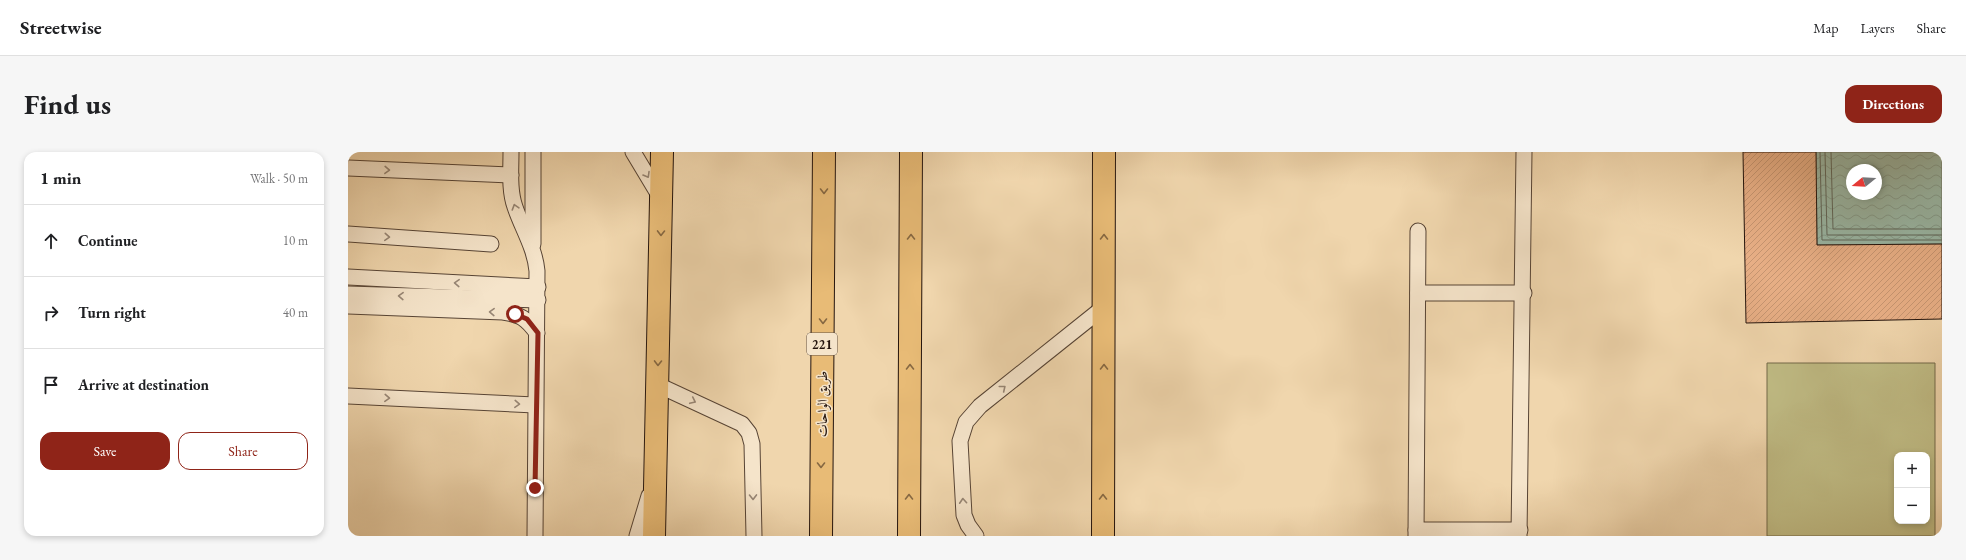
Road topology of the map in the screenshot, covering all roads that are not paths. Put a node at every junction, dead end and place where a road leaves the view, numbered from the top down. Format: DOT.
graph roads {
  1 [pos="511,152"];
  2 [pos="533,152"];
  3 [pos="633,152"];
  4 [pos="662,152"];
  5 [pos="824,152"];
  6 [pos="911,152"];
  7 [pos="1104,152"];
  8 [pos="1524,152"];
  9 [pos="348,168"];
  10 [pos="511,175"];
  11 [pos="661,198"];
  12 [pos="1418,231"];
  13 [pos="348,234"];
  14 [pos="491,244"];
  15 [pos="533,252"];
  16 [pos="348,277"];
  17 [pos="1418,293"];
  18 [pos="1524,293"];
  19 [pos="348,294"];
  20 [pos="538,294"];
  21 [pos="348,306"];
  22 [pos="1104,307"];
  23 [pos="538,333"];
  24 [pos="658,385"];
  25 [pos="348,396"];
  26 [pos="536,405"];
  27 [pos="657,472"];
  28 [pos="1416,533"];
  29 [pos="1519,533"];
  30 [pos="534,536"];
  31 [pos="637,536"];
  32 [pos="654,536"];
  33 [pos="754,536"];
  34 [pos="821,536"];
  35 [pos="909,536"];
  36 [pos="976,536"];
  37 [pos="1103,536"];
  1 -- 10 [label="lane"];
  2 -- 15 [label="lane"];
  3 -- 11 [label="lane, one-way"];
  4 -- 11 [label="main road"];
  5 -- 34 [label="main road, طريق الواحات / 221, one-way"];
  35 -- 6 [label="main road, one-way"];
  22 -- 7 [label="main road, one-way"];
  8 -- 18 [label="lane"];
  9 -- 10 [label="lane, one-way"];
  15 -- 10 [label="lane, one-way"];
  11 -- 24 [label="main road, one-way"];
  12 -- 17 [label="lane"];
  13 -- 14 [label="lane, one-way"];
  15 -- 20 [label="lane"];
  20 -- 16 [label="lane, one-way"];
  17 -- 18 [label="lane"];
  17 -- 28 [label="lane"];
  18 -- 29 [label="lane"];
  20 -- 19 [label="lane, one-way"];
  20 -- 23 [label="lane"];
  23 -- 21 [label="lane, one-way"];
  36 -- 22 [label="lane, one-way"];
  37 -- 22 [label="main road, one-way"];
  23 -- 26 [label="lane"];
  24 -- 27 [label="main road"];
  24 -- 33 [label="lane, one-way"];
  25 -- 26 [label="lane, one-way"];
  26 -- 30 [label="lane"];
  27 -- 31 [label="lane"];
  27 -- 32 [label="main road"];
  28 -- 29 [label="lane"];
}
